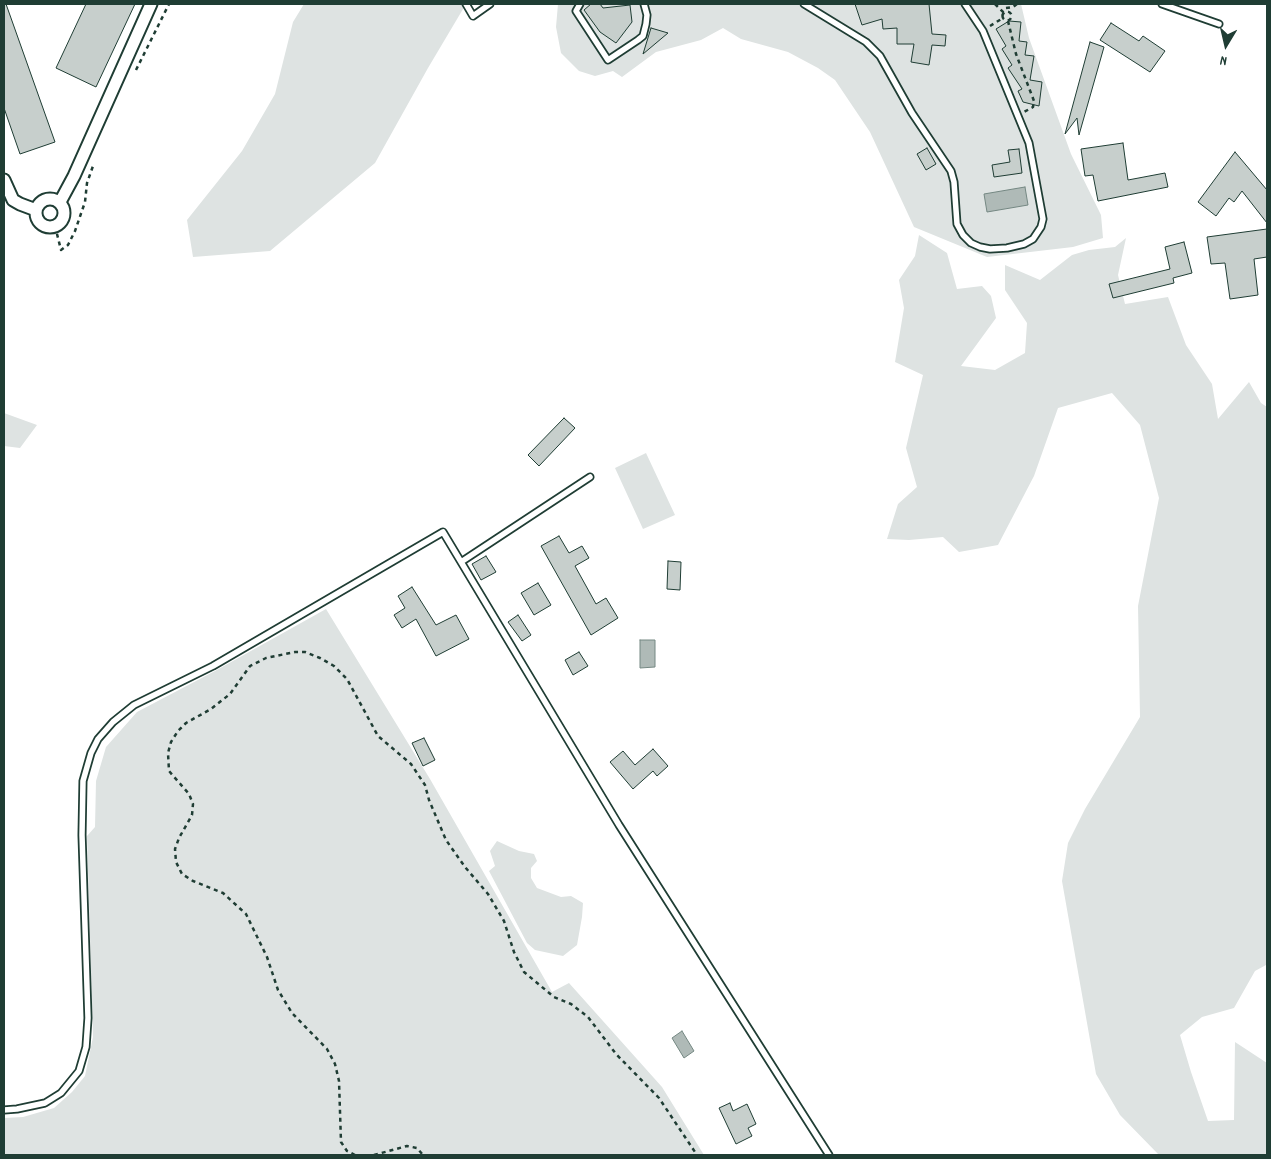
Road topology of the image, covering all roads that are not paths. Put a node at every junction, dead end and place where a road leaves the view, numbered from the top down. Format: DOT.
graph roads {
  1 [pos="151,4"];
  2 [pos="466,4"];
  3 [pos="490,4"];
  4 [pos="580,4"];
  5 [pos="644,4"];
  6 [pos="804,4"];
  7 [pos="965,4"];
  8 [pos="1162,4"];
  9 [pos="1220,24"];
  10 [pos="4,180"];
  11 [pos="60,202"];
  12 [pos="36,210"];
  13 [pos="590,477"];
  14 [pos="461,562"];
  15 [pos="4,1110"];
  16 [pos="829,1155"];
  1 -- 11 [label="street"];
  2 -- 3 [label="lane"];
  4 -- 5 [label="lane"];
  6 -- 7 [label="lane"];
  8 -- 9 [label="lane"];
  10 -- 12 [label="street"];
  11 -- 12 [label="street"];
  11 -- 12 [label="street"];
  13 -- 14 [label="lane"];
  14 -- 15 [label="lane"];
  14 -- 16 [label="lane"];
}
